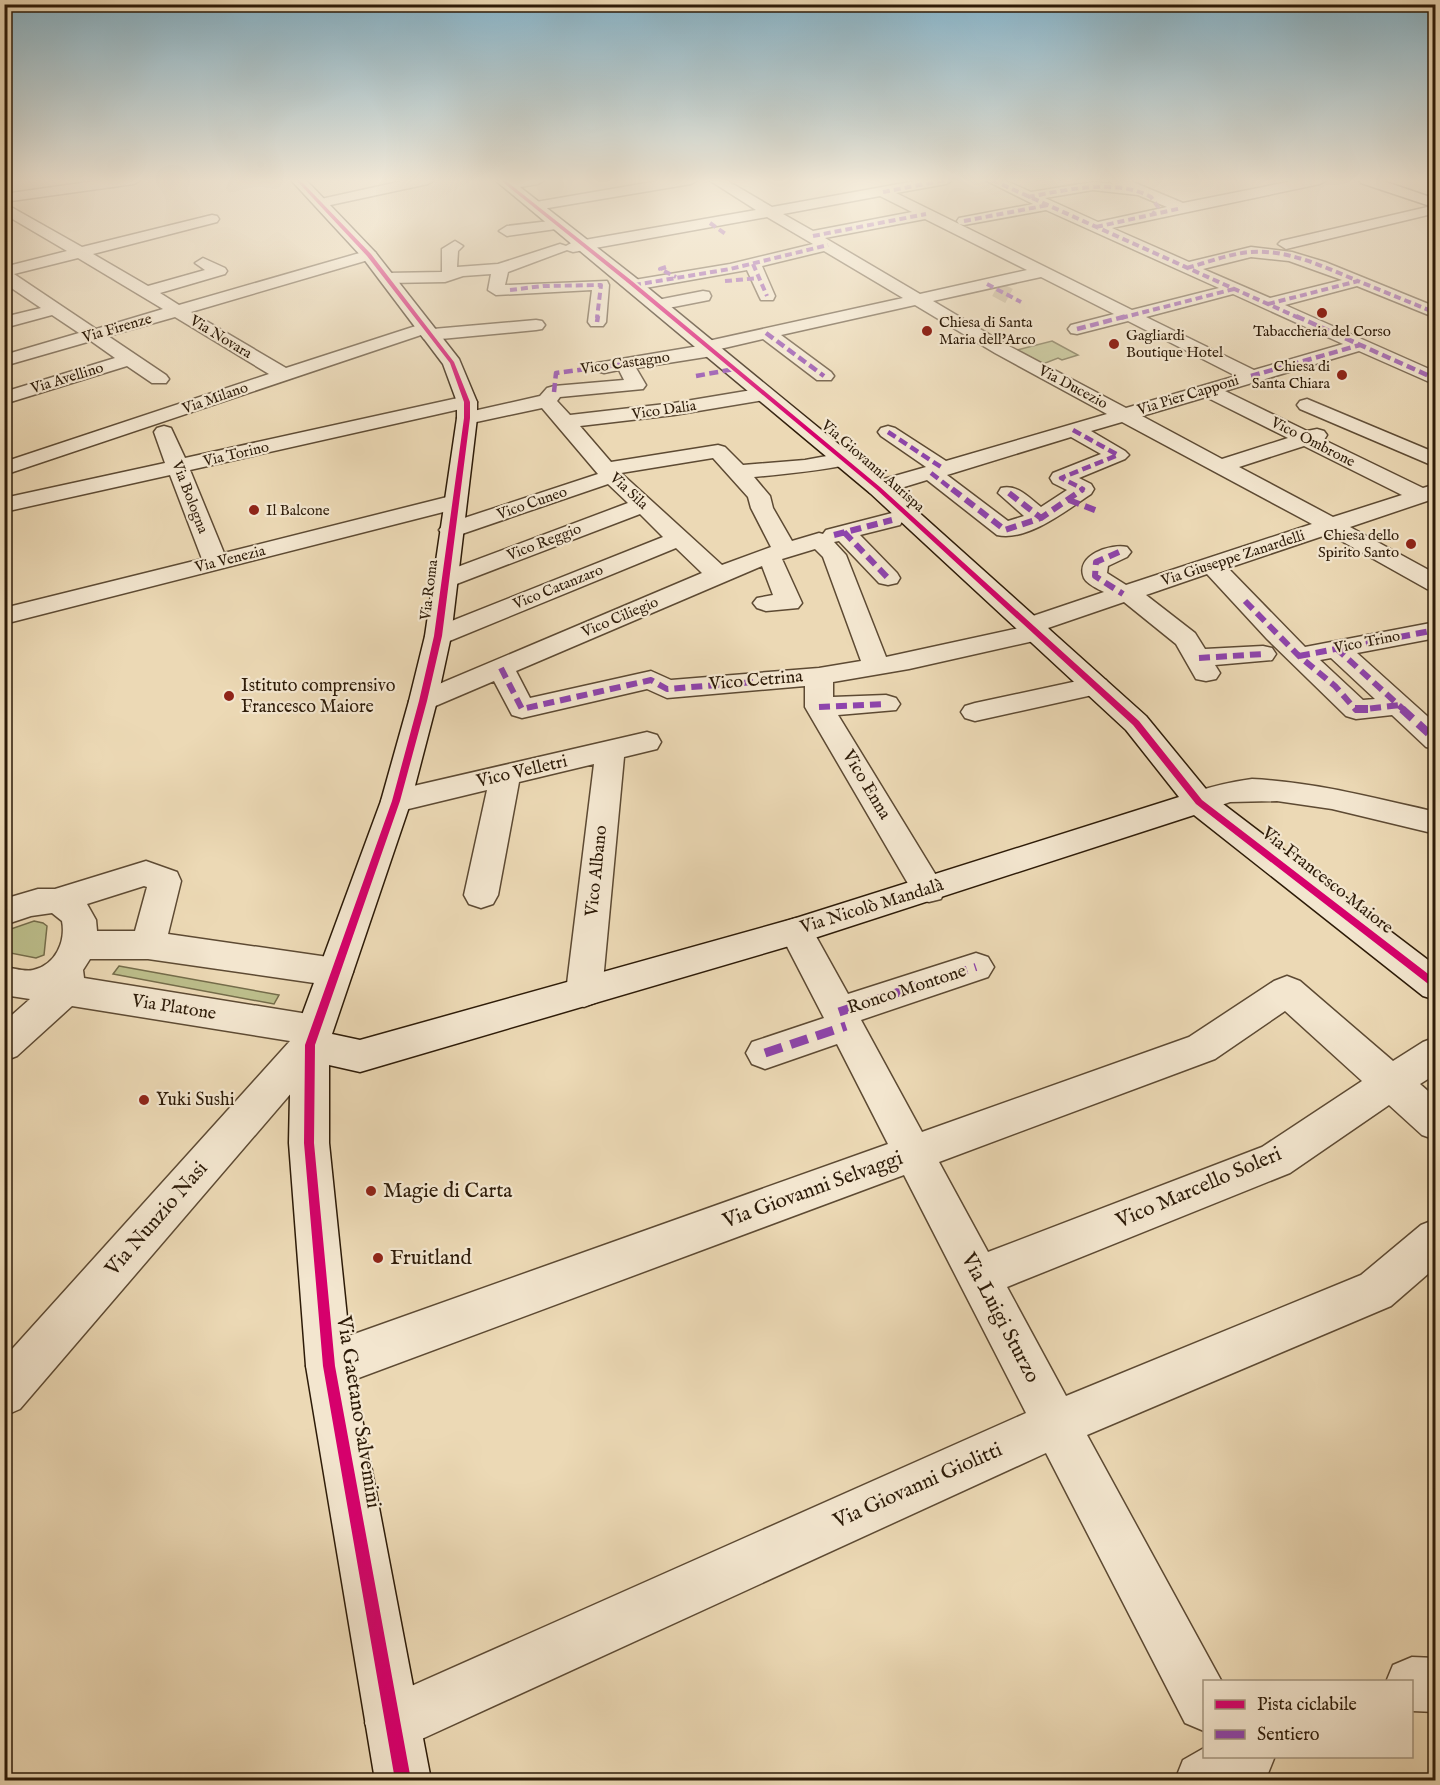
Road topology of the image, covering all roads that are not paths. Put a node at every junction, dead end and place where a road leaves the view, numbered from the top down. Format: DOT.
graph roads {
  1 [pos="41,263"];
  2 [pos="99,263"];
  3 [pos="203,263"];
  4 [pos="340,263"];
  5 [pos="375,263"];
  6 [pos="449,263"];
  7 [pos="519,263"];
  8 [pos="599,263"];
  9 [pos="769,263"];
  10 [pos="857,263"];
  11 [pos="1025,263"];
  12 [pos="1176,263"];
  13 [pos="1206,263"];
  14 [pos="1313,263"];
  15 [pos="1334,263"];
  16 [pos="1324,267"];
  17 [pos="1187,268"];
  18 [pos="500,269"];
  19 [pos="757,271"];
  20 [pos="1042,272"];
  21 [pos="4,274"];
  22 [pos="453,274"];
  23 [pos="387,278"];
  24 [pos="725,281"];
  25 [pos="1358,281"];
  26 [pos="634,285"];
  27 [pos="1234,289"];
  28 [pos="1321,290"];
  29 [pos="146,292"];
  30 [pos="704,296"];
  31 [pos="767,296"];
  32 [pos="917,299"];
  33 [pos="1268,304"];
  34 [pos="1436,304"];
  35 [pos="658,305"];
  36 [pos="56,309"];
  37 [pos="176,310"];
  38 [pos="1436,312"];
  39 [pos="1129,315"];
  40 [pos="597,322"];
  41 [pos="4,323"];
  42 [pos="536,325"];
  43 [pos="1077,329"];
  44 [pos="428,332"];
  45 [pos="766,333"];
  46 [pos="94,334"];
  47 [pos="1360,345"];
  48 [pos="710,348"];
  49 [pos="130,359"];
  50 [pos="4,361"];
  51 [pos="625,364"];
  52 [pos="734,369"];
  53 [pos="284,375"];
  54 [pos="696,376"];
  55 [pos="824,376"];
  56 [pos="1251,376"];
  57 [pos="159,379"];
  58 [pos="1436,379"];
  59 [pos="1207,390"];
  60 [pos="764,394"];
  61 [pos="551,396"];
  62 [pos="4,398"];
  63 [pos="1307,405"];
  64 [pos="467,410"];
  65 [pos="1125,415"];
  66 [pos="564,422"];
  67 [pos="1351,425"];
  68 [pos="1073,429"];
  69 [pos="164,432"];
  70 [pos="888,432"];
  71 [pos="1305,438"];
  72 [pos="843,459"];
  73 [pos="1436,461"];
  74 [pos="178,466"];
  75 [pos="1221,466"];
  76 [pos="4,468"];
  77 [pos="938,471"];
  78 [pos="609,472"];
  79 [pos="739,472"];
  80 [pos="878,488"];
  81 [pos="1009,493"];
  82 [pos="1428,493"];
  83 [pos="1069,500"];
  84 [pos="455,502"];
  85 [pos="4,505"];
  86 [pos="643,505"];
  87 [pos="1100,512"];
  88 [pos="1041,518"];
  89 [pos="892,520"];
  90 [pos="1332,526"];
  91 [pos="452,530"];
  92 [pos="832,536"];
  93 [pos="678,539"];
  94 [pos="777,552"];
  95 [pos="1119,552"];
  96 [pos="216,562"];
  97 [pos="1212,565"];
  98 [pos="718,575"];
  99 [pos="888,578"];
  100 [pos="445,580"];
  101 [pos="1436,584"];
  102 [pos="1125,594"];
  103 [pos="766,603"];
  104 [pos="4,616"];
  105 [pos="1034,628"];
  106 [pos="1436,630"];
  107 [pos="438,636"];
  108 [pos="1336,648"];
  109 [pos="1263,654"];
  110 [pos="1299,656"];
  111 [pos="876,665"];
  112 [pos="501,668"];
  113 [pos="819,676"];
  114 [pos="1096,686"];
  115 [pos="423,701"];
  116 [pos="886,704"];
  117 [pos="1400,705"];
  118 [pos="819,707"];
  119 [pos="975,712"];
  120 [pos="1436,740"];
  121 [pos="647,742"];
  122 [pos="610,751"];
  123 [pos="505,776"];
  124 [pos="396,801"];
  125 [pos="1199,802"];
  126 [pos="1436,823"];
  127 [pos="929,890"];
  128 [pos="482,895"];
  129 [pos="57,901"];
  130 [pos="4,912"];
  131 [pos="796,931"];
  132 [pos="148,945"];
  133 [pos="976,968"];
  134 [pos="335,972"];
  135 [pos="50,973"];
  136 [pos="1436,986"];
  137 [pos="584,992"];
  138 [pos="842,1019"];
  139 [pos="312,1037"];
  140 [pos="4,1045"];
  141 [pos="765,1053"];
  142 [pos="1436,1053"];
  143 [pos="1390,1082"];
  144 [pos="1436,1123"];
  145 [pos="913,1153"];
  146 [pos="1436,1239"];
  147 [pos="979,1277"];
  148 [pos="328,1366"];
  149 [pos="4,1393"];
  150 [pos="1056,1424"];
  151 [pos="1413,1684"];
  152 [pos="1436,1685"];
  153 [pos="1203,1702"];
  154 [pos="393,1724"];
  155 [pos="403,1780"];
  1 -- 21 [label="street"];
  2 -- 29 [label="street, Via Novara"];
  3 -- 29 [label="street"];
  4 -- 37 [label="street, Via Firenze"];
  5 -- 23 [label="street, Via Roma"];
  6 -- 22 [label="street"];
  7 -- 18 [label="street"];
  8 -- 26 [label="street, Via Giovanni Aurispa"];
  9 -- 19 [label="street"];
  10 -- 32 [label="street, Via Ducezio"];
  11 -- 20 [label="street"];
  12 -- 17 [label="street"];
  13 -- 17 [label="street"];
  14 -- 16 [label="street"];
  15 -- 34 [label="street"];
  16 -- 25 [label="street"];
  16 -- 28 [label="street"];
  17 -- 27 [label="street"];
  18 -- 22 [label="street"];
  18 -- 40 [label="street"];
  19 -- 24 [label="street"];
  19 -- 26 [label="street"];
  19 -- 31 [label="street"];
  20 -- 32 [label="street, Vico Castagno"];
  20 -- 39 [label="street"];
  21 -- 36 [label="street"];
  22 -- 23 [label="street"];
  23 -- 44 [label="street, Via Roma"];
  25 -- 28 [label="street"];
  25 -- 38 [label="street"];
  26 -- 35 [label="street, Via Giovanni Aurispa"];
  27 -- 33 [label="street"];
  27 -- 39 [label="street"];
  28 -- 33 [label="street"];
  29 -- 37 [label="street, Via Novara"];
  30 -- 35 [label="street"];
  32 -- 45 [label="street, Vico Castagno"];
  32 -- 65 [label="street, Via Ducezio"];
  33 -- 47 [label="street"];
  35 -- 48 [label="street, Via Giovanni Aurispa"];
  36 -- 41 [label="street"];
  36 -- 46 [label="street"];
  37 -- 46 [label="street, Via Firenze"];
  37 -- 53 [label="street, Via Novara"];
  39 -- 43 [label="street"];
  39 -- 56 [label="street"];
  42 -- 44 [label="street, Via Milano"];
  44 -- 53 [label="street, Via Milano"];
  44 -- 64 [label="street, Via Roma"];
  45 -- 48 [label="street, Vico Castagno"];
  45 -- 55 [label="street"];
  46 -- 49 [label="street"];
  46 -- 50 [label="street, Via Firenze"];
  47 -- 56 [label="street, Via Pier Capponi"];
  47 -- 58 [label="street"];
  48 -- 51 [label="street, Vico Castagno"];
  48 -- 52 [label="street, Via Giovanni Aurispa"];
  49 -- 57 [label="street"];
  49 -- 62 [label="street, Via Avellino"];
  51 -- 61 [label="street, Vico Castagno"];
  51 -- 61 [label="street, Via Torino"];
  52 -- 54 [label="street"];
  52 -- 60 [label="street, Via Giovanni Aurispa"];
  53 -- 76 [label="street, Via Milano"];
  56 -- 59 [label="street, Via Pier Capponi"];
  59 -- 65 [label="street, Via Pier Capponi"];
  59 -- 71 [label="street, Vico Ombrone"];
  60 -- 66 [label="street, Vico Dalia"];
  60 -- 72 [label="street, Via Giovanni Aurispa"];
  61 -- 64 [label="street, Via Torino"];
  61 -- 66 [label="street, Via Sila"];
  63 -- 67 [label="street"];
  64 -- 74 [label="street, Via Torino"];
  64 -- 84 [label="street, Via Roma"];
  65 -- 68 [label="street, Via Pier Capponi"];
  65 -- 75 [label="street, Via Ducezio"];
  66 -- 78 [label="street, Via Sila"];
  67 -- 71 [label="street"];
  67 -- 73 [label="street"];
  68 -- 77 [label="street, Via Pier Capponi"];
  68 -- 83 [label="street"];
  69 -- 74 [label="street, Via Bologna"];
  70 -- 77 [label="street"];
  71 -- 75 [label="street"];
  71 -- 82 [label="street, Vico Ombrone"];
  72 -- 79 [label="street"];
  72 -- 80 [label="street, Via Giovanni Aurispa"];
  74 -- 85 [label="street, Via Torino"];
  74 -- 96 [label="street, Via Bologna"];
  75 -- 90 [label="street, Via Ducezio"];
  77 -- 80 [label="street, Via Pier Capponi"];
  77 -- 88 [label="street"];
  78 -- 79 [label="street, Vico Cuneo"];
  78 -- 86 [label="street, Via Sila"];
  78 -- 91 [label="street, Vico Cuneo"];
  79 -- 94 [label="street"];
  80 -- 105 [label="street, Via Giovanni Aurispa"];
  81 -- 88 [label="street"];
  82 -- 90 [label="street, Via Giuseppe Zanardelli"];
  83 -- 87 [label="street"];
  83 -- 88 [label="street"];
  84 -- 91 [label="street, Via Roma"];
  84 -- 96 [label="street, Via Venezia"];
  86 -- 93 [label="street, Via Sila"];
  86 -- 100 [label="street, Vico Reggio"];
  89 -- 92 [label="street, Vico Ciliegio"];
  90 -- 97 [label="street, Via Giuseppe Zanardelli"];
  90 -- 101 [label="street, Via Ducezio"];
  91 -- 100 [label="street, Via Roma"];
  92 -- 94 [label="street, Vico Ciliegio"];
  92 -- 99 [label="street"];
  92 -- 111 [label="street"];
  93 -- 98 [label="street, Via Sila"];
  93 -- 107 [label="street, Vico Catanzaro"];
  94 -- 98 [label="street, Vico Ciliegio"];
  94 -- 103 [label="street"];
  95 -- 102 [label="street"];
  96 -- 104 [label="street, Via Venezia"];
  97 -- 102 [label="street, Via Giuseppe Zanardelli"];
  97 -- 110 [label="street"];
  98 -- 112 [label="street, Vico Ciliegio"];
  100 -- 107 [label="street, Via Roma"];
  102 -- 105 [label="street, Via Giuseppe Zanardelli"];
  102 -- 109 [label="street"];
  105 -- 111 [label="street, Vico Cetrina"];
  105 -- 114 [label="street, Via Giovanni Aurispa"];
  106 -- 108 [label="street, Vico Trino"];
  107 -- 115 [label="street, Via Roma"];
  108 -- 110 [label="street, Vico Trino"];
  108 -- 117 [label="street"];
  110 -- 117 [label="street"];
  111 -- 113 [label="street, Vico Cetrina"];
  112 -- 113 [label="street, Vico Cetrina"];
  112 -- 115 [label="street, Vico Ciliegio"];
  113 -- 118 [label="street"];
  114 -- 119 [label="street"];
  114 -- 125 [label="street, Via Giovanni Aurispa"];
  115 -- 124 [label="street, Via Roma"];
  116 -- 118 [label="street"];
  117 -- 120 [label="street"];
  118 -- 127 [label="street, Vico Enna"];
  121 -- 122 [label="street, Vico Velletri"];
  122 -- 123 [label="street, Vico Velletri"];
  122 -- 137 [label="street, Vico Albano"];
  123 -- 124 [label="street, Vico Velletri"];
  123 -- 128 [label="street"];
  124 -- 134 [label="street, Via Roma"];
  125 -- 126 [label="street, Via Nicolò Mandalà"];
  125 -- 127 [label="street, Via Nicolò Mandalà"];
  125 -- 136 [label="street, Via Francesco Maiore"];
  127 -- 131 [label="street, Via Nicolò Mandalà"];
  129 -- 130 [label="street"];
  129 -- 132 [label="street"];
  129 -- 135 [label="street"];
  131 -- 137 [label="street, Via Nicolò Mandalà"];
  131 -- 138 [label="street, Via Luigi Sturzo"];
  132 -- 134 [label="street"];
  132 -- 135 [label="street"];
  133 -- 138 [label="street, Ronco Montone"];
  134 -- 139 [label="street, Via Roma"];
  135 -- 139 [label="street, Via Platone"];
  135 -- 140 [label="street"];
  137 -- 139 [label="street, Via Nicolò Mandalà"];
  138 -- 141 [label="street, Ronco Montone"];
  138 -- 145 [label="street, Via Luigi Sturzo"];
  139 -- 148 [label="street, Via Gaetano Salvemini"];
  139 -- 149 [label="street, Via Nunzio Nasi"];
  142 -- 143 [label="street, Vico Marcello Soleri"];
  143 -- 144 [label="street"];
  143 -- 145 [label="street, Via Giovanni Selvaggi"];
  143 -- 147 [label="street, Vico Marcello Soleri"];
  145 -- 147 [label="street, Via Luigi Sturzo"];
  145 -- 148 [label="street, Via Giovanni Selvaggi"];
  146 -- 150 [label="street, Via Giovanni Giolitti"];
  147 -- 150 [label="street, Via Luigi Sturzo"];
  148 -- 154 [label="street, Via Gaetano Salvemini"];
  150 -- 153 [label="street, Via Luigi Sturzo"];
  150 -- 154 [label="street, Via Giovanni Giolitti"];
  151 -- 152 [label="street"];
  154 -- 155 [label="street, Via Gaetano Salvemini"];
}
